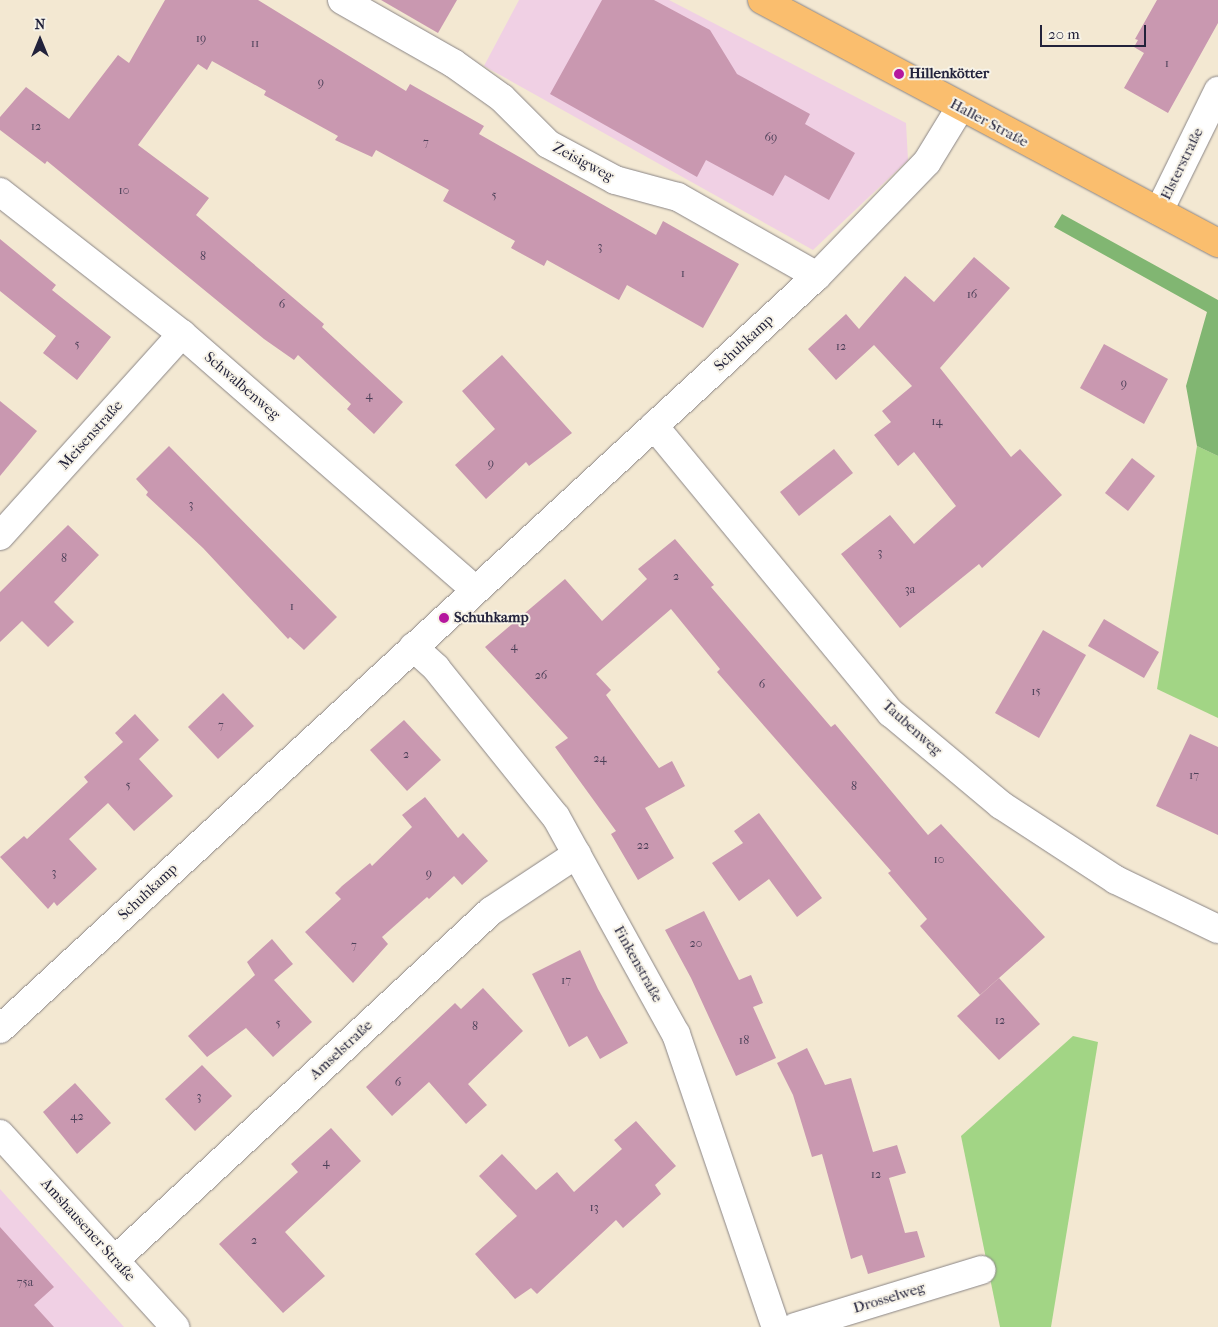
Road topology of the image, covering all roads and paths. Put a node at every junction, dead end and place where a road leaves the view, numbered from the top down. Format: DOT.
graph roads {
  1 [pos="342,0"];
  2 [pos="762,0"];
  3 [pos="1218,91"];
  4 [pos="960,108"];
  5 [pos="0,192"];
  6 [pos="1159,211"];
  7 [pos="1218,243"];
  8 [pos="817,276"];
  9 [pos="182,334"];
  10 [pos="654,426"];
  11 [pos="0,536"];
  12 [pos="475,590"];
  13 [pos="413,648"];
  14 [pos="577,854"];
  15 [pos="1218,929"];
  16 [pos="0,1029"];
  17 [pos="0,1134"];
  18 [pos="115,1260"];
  19 [pos="982,1270"];
  20 [pos="175,1327"];
  21 [pos="776,1327"];
  22 [pos="795,1327"];
  1 -- 8 [label="street, Zeisigweg"];
  2 -- 4 [label="main road, Haller Straße"];
  3 -- 6 [label="street, Elsterstraße"];
  4 -- 6 [label="main road, Haller Straße"];
  4 -- 8 [label="street, Schuhkamp"];
  5 -- 9 [label="street, Schwalbenweg"];
  6 -- 7 [label="main road, Haller Straße"];
  8 -- 10 [label="street, Schuhkamp"];
  9 -- 11 [label="street, Meisenstraße"];
  9 -- 12 [label="street, Schwalbenweg"];
  10 -- 12 [label="street, Schuhkamp"];
  10 -- 15 [label="street, Taubenweg"];
  12 -- 13 [label="street, Schuhkamp"];
  13 -- 14 [label="street, Finkenstraße"];
  13 -- 16 [label="street, Schuhkamp"];
  14 -- 18 [label="street, Amselstraße"];
  14 -- 21 [label="street, Finkenstraße"];
  17 -- 18 [label="street, Amshausener Straße"];
  18 -- 20 [label="street, Amshausener Straße"];
  19 -- 22 [label="street, Drosselweg"];
}
